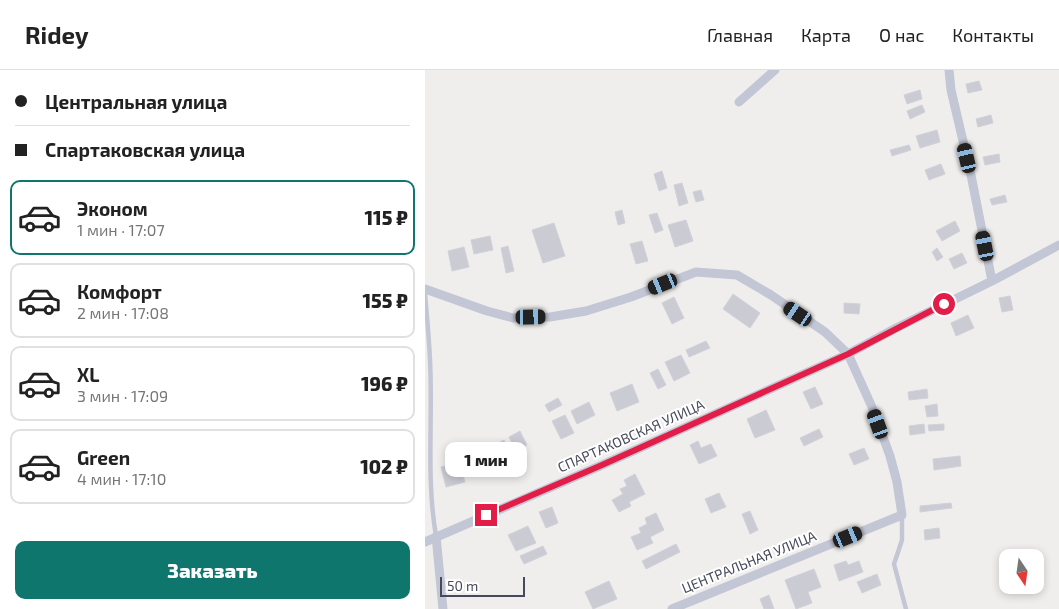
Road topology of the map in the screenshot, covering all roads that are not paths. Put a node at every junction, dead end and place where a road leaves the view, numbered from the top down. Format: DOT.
graph roads {
  1 [pos="775,70"];
  2 [pos="949,70"];
  3 [pos="739,102"];
  4 [pos="1059,245"];
  5 [pos="992,281"];
  6 [pos="425,289"];
  7 [pos="425,294"];
  8 [pos="848,354"];
  9 [pos="903,515"];
  10 [pos="436,536"];
  11 [pos="425,542"];
  12 [pos="443,609"];
  13 [pos="672,609"];
  14 [pos="906,609"];
  1 -- 3 [label="street"];
  2 -- 5 [label="street"];
  4 -- 5 [label="street"];
  5 -- 8 [label="street"];
  6 -- 8 [label="street"];
  7 -- 10 [label="lane"];
  8 -- 9 [label="street"];
  8 -- 10 [label="street, СПАРТАКОВСКАЯ УЛИЦА"];
  9 -- 13 [label="street, ЦЕНТРАЛЬНАЯ УЛИЦА"];
  9 -- 14 [label="lane"];
  10 -- 11 [label="street, СПАРТАКОВСКАЯ УЛИЦА"];
  10 -- 12 [label="street"];
}
